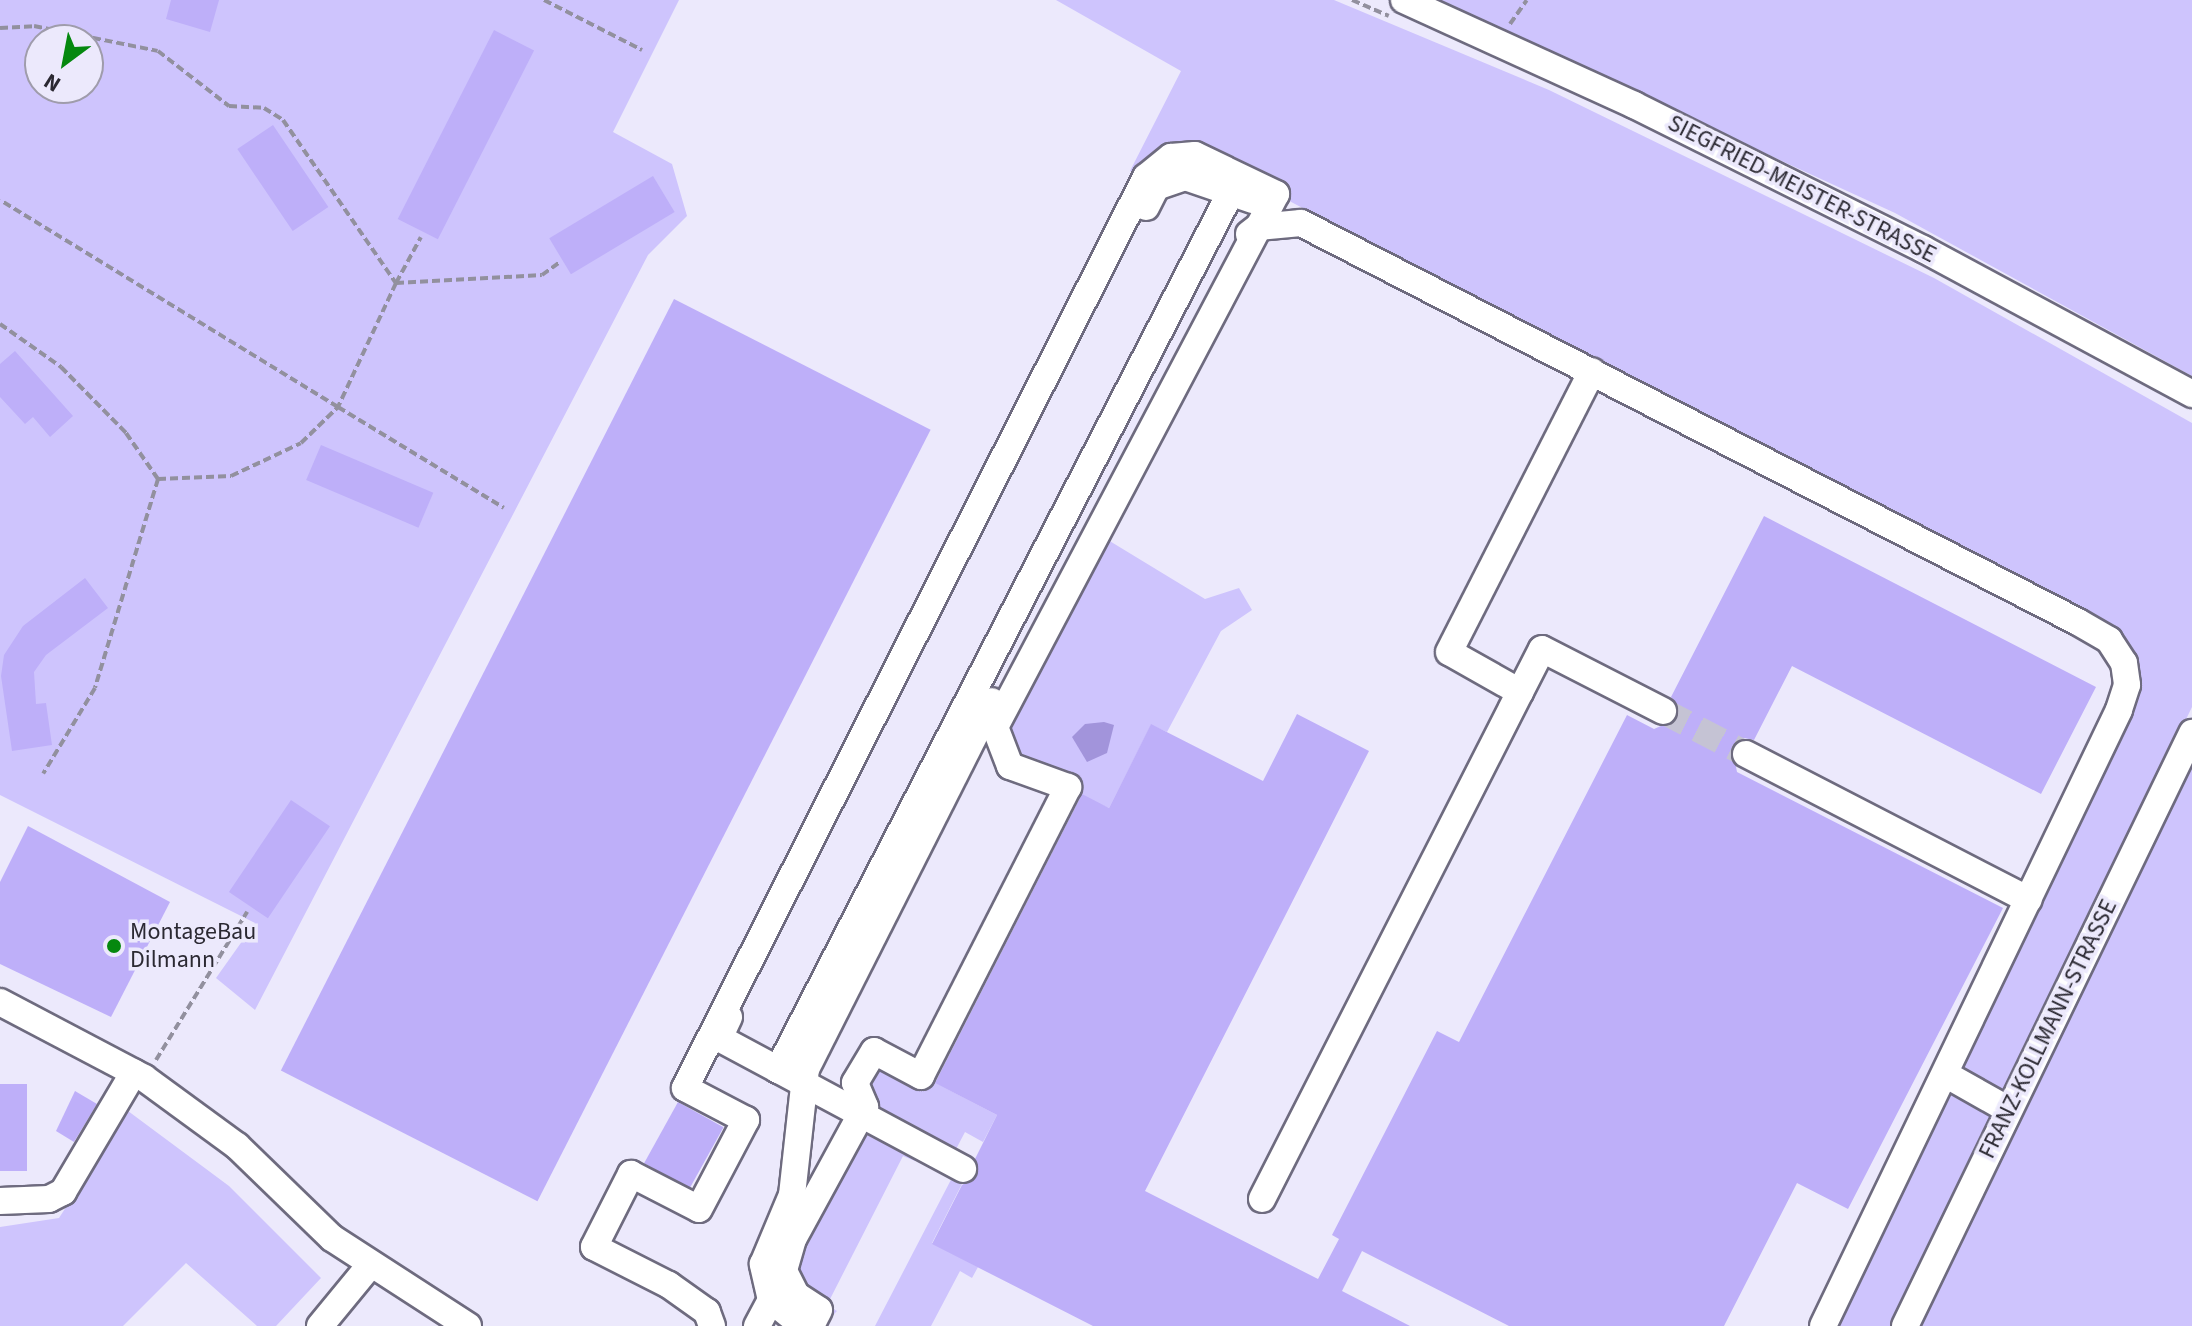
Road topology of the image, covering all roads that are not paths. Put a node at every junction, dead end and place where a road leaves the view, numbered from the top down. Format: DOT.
graph roads {
  1 [pos="1404,0"];
  2 [pos="1232,190"];
  3 [pos="1264,218"];
  4 [pos="1592,371"];
  5 [pos="2192,394"];
  6 [pos="1520,692"];
  7 [pos="1663,711"];
  8 [pos="2192,733"];
  9 [pos="1746,754"];
  10 [pos="2029,900"];
  11 [pos="0,1002"];
  12 [pos="778,1070"];
  13 [pos="1945,1074"];
  14 [pos="139,1075"];
  15 [pos="804,1084"];
  16 [pos="2009,1110"];
  17 [pos="860,1116"];
  18 [pos="963,1169"];
  19 [pos="1262,1199"];
  20 [pos="0,1201"];
  21 [pos="371,1264"];
  22 [pos="771,1300"];
  23 [pos="320,1326"];
  24 [pos="468,1326"];
  25 [pos="712,1326"];
  26 [pos="757,1326"];
  27 [pos="803,1326"];
  28 [pos="811,1326"];
  29 [pos="1823,1326"];
  30 [pos="1905,1326"];
  1 -- 5 [label="street, SIEGFRIED-MEISTER-STRASSE"];
  2 -- 3 [label="street"];
  2 -- 12 [label="street"];
  2 -- 12 [label="street"];
  3 -- 4 [label="street"];
  3 -- 15 [label="street"];
  3 -- 17 [label="street"];
  3 -- 25 [label="street"];
  4 -- 6 [label="street"];
  4 -- 10 [label="street"];
  6 -- 7 [label="street"];
  6 -- 19 [label="street"];
  8 -- 16 [label="street, FRANZ-KOLLMANN-STRASSE"];
  9 -- 10 [label="street"];
  10 -- 13 [label="street"];
  11 -- 14 [label="street"];
  12 -- 15 [label="street"];
  13 -- 16 [label="street"];
  13 -- 29 [label="street"];
  14 -- 20 [label="street"];
  14 -- 21 [label="street"];
  15 -- 17 [label="street"];
  15 -- 22 [label="street"];
  16 -- 30 [label="street, FRANZ-KOLLMANN-STRASSE"];
  17 -- 18 [label="street"];
  17 -- 28 [label="street"];
  21 -- 23 [label="street"];
  21 -- 24 [label="street"];
  22 -- 26 [label="street"];
  22 -- 27 [label="street"];
}
